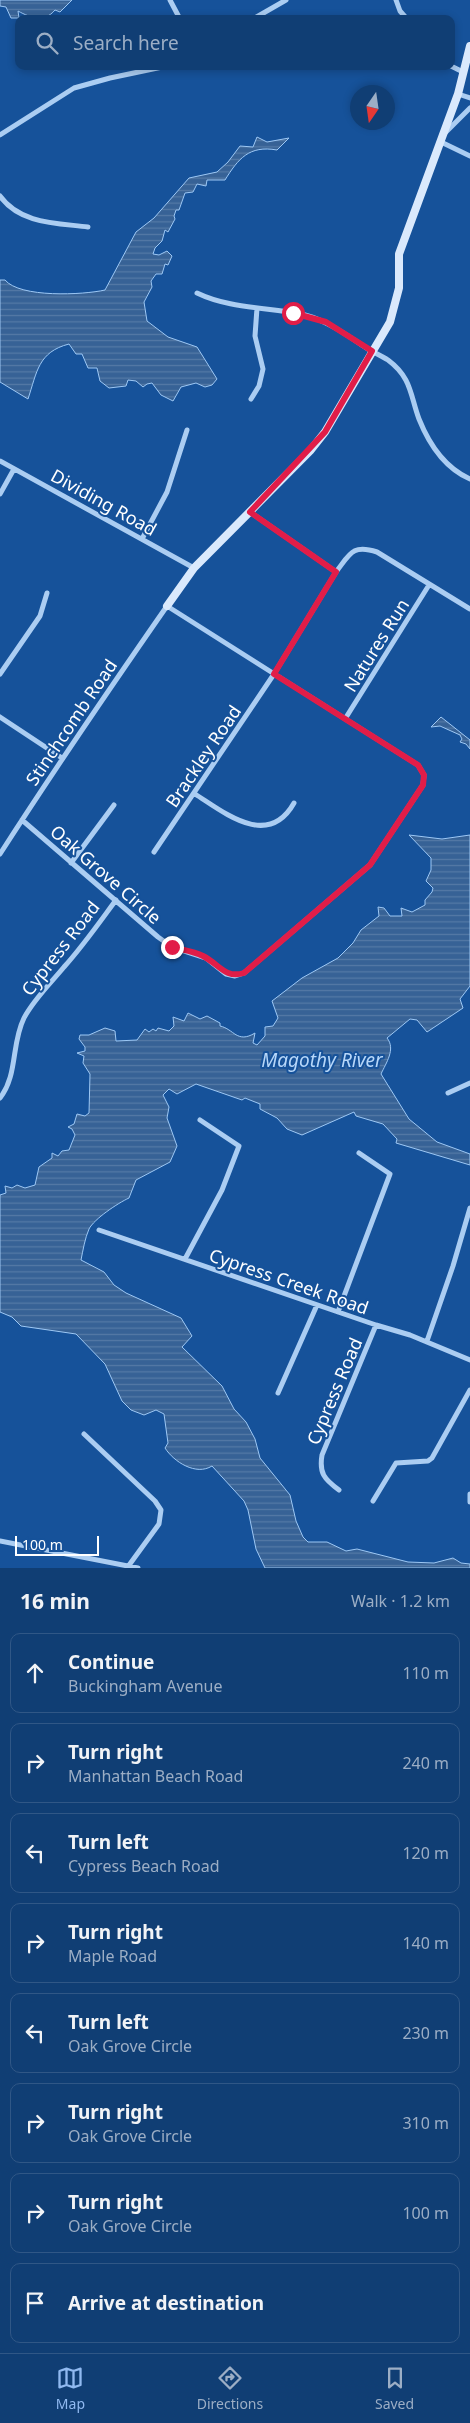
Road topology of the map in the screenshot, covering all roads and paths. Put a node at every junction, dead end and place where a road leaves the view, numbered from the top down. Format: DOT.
graph roads {
  1 [pos="170,0"];
  2 [pos="286,0"];
  3 [pos="396,0"];
  4 [pos="178,15"];
  5 [pos="261,15"];
  6 [pos="404,15"];
  7 [pos="470,46"];
  8 [pos="455,68"];
  9 [pos="148,70"];
  10 [pos="463,72"];
  11 [pos="458,94"];
  12 [pos="470,98"];
  13 [pos="470,108"];
  14 [pos="0,134"];
  15 [pos="443,138"];
  16 [pos="470,156"];
  17 [pos="0,196"];
  18 [pos="88,228"];
  19 [pos="197,293"];
  20 [pos="257,308"];
  21 [pos="372,351"];
  22 [pos="251,398"];
  23 [pos="187,430"];
  24 [pos="0,461"];
  25 [pos="14,469"];
  26 [pos="470,479"];
  27 [pos="0,494"];
  28 [pos="250,512"];
  29 [pos="142,539"];
  30 [pos="194,568"];
  31 [pos="336,572"];
  32 [pos="429,585"];
  33 [pos="47,593"];
  34 [pos="167,606"];
  35 [pos="470,609"];
  36 [pos="0,674"];
  37 [pos="274,674"];
  38 [pos="0,717"];
  39 [pos="345,719"];
  40 [pos="62,758"];
  41 [pos="195,794"];
  42 [pos="294,803"];
  43 [pos="114,805"];
  44 [pos="22,820"];
  45 [pos="154,852"];
  46 [pos="0,854"];
  47 [pos="71,863"];
  48 [pos="116,900"];
  49 [pos="470,1083"];
  50 [pos="448,1093"];
  51 [pos="0,1098"];
  52 [pos="200,1120"];
  53 [pos="359,1153"];
  54 [pos="470,1208"];
  55 [pos="99,1230"];
  56 [pos="184,1260"];
  57 [pos="317,1305"];
  58 [pos="338,1312"];
  59 [pos="376,1325"];
  60 [pos="427,1341"];
  61 [pos="470,1360"];
  62 [pos="470,1390"];
  63 [pos="278,1393"];
  64 [pos="84,1434"];
  65 [pos="339,1490"];
  66 [pos="470,1494"];
  67 [pos="373,1501"];
  68 [pos="470,1502"];
  69 [pos="0,1541"];
  70 [pos="128,1566"];
  71 [pos="138,1568"];
  1 -- 4 [label="street"];
  2 -- 5 [label="street"];
  3 -- 6 [label="street"];
  7 -- 10 [label="street"];
  8 -- 10 [label="street"];
  9 -- 14 [label="street"];
  10 -- 11 [label="street"];
  11 -- 12 [label="street"];
  11 -- 15 [label="street"];
  13 -- 15 [label="street"];
  15 -- 16 [label="street"];
  15 -- 21 [label="street"];
  17 -- 18 [label="street"];
  19 -- 20 [label="street"];
  20 -- 21 [label="street"];
  20 -- 22 [label="street"];
  21 -- 26 [label="street"];
  21 -- 28 [label="street"];
  23 -- 29 [label="street"];
  24 -- 25 [label="street, Dividing Road"];
  25 -- 27 [label="street"];
  25 -- 29 [label="street, Dividing Road"];
  28 -- 30 [label="street"];
  28 -- 31 [label="street"];
  29 -- 30 [label="street, Dividing Road"];
  30 -- 34 [label="street"];
  31 -- 32 [label="street, Brackley Road"];
  31 -- 37 [label="street, Brackley Road"];
  32 -- 35 [label="street, Brackley Road"];
  32 -- 39 [label="street, Natures Run"];
  33 -- 36 [label="street"];
  34 -- 37 [label="street, Oak Grove Circle"];
  34 -- 40 [label="street, Stinchcomb Road"];
  37 -- 39 [label="street, Oak Grove Circle"];
  37 -- 41 [label="street, Brackley Road"];
  38 -- 40 [label="street"];
  39 -- 48 [label="street, Oak Grove Circle"];
  40 -- 44 [label="street, Stinchcomb Road"];
  41 -- 42 [label="street"];
  41 -- 45 [label="street, Brackley Road"];
  43 -- 47 [label="street"];
  44 -- 46 [label="street, Stinchcomb Road"];
  44 -- 47 [label="street, Oak Grove Circle"];
  47 -- 48 [label="street, Oak Grove Circle"];
  48 -- 51 [label="street, Cypress Road"];
  49 -- 50 [label="street"];
  52 -- 56 [label="street"];
  53 -- 58 [label="street"];
  54 -- 60 [label="street"];
  55 -- 56 [label="street, Cypress Creek Road"];
  56 -- 57 [label="street, Cypress Creek Road"];
  57 -- 58 [label="street, Cypress Creek Road"];
  57 -- 63 [label="street"];
  58 -- 59 [label="street, Cypress Creek Road"];
  59 -- 60 [label="street, Cypress Creek Road"];
  59 -- 65 [label="street, Cypress Road"];
  60 -- 61 [label="street, Cypress Creek Road"];
  62 -- 67 [label="street"];
  64 -- 70 [label="street"];
  66 -- 68 [label="street"];
  69 -- 70 [label="street"];
  70 -- 71 [label="street"];
}
